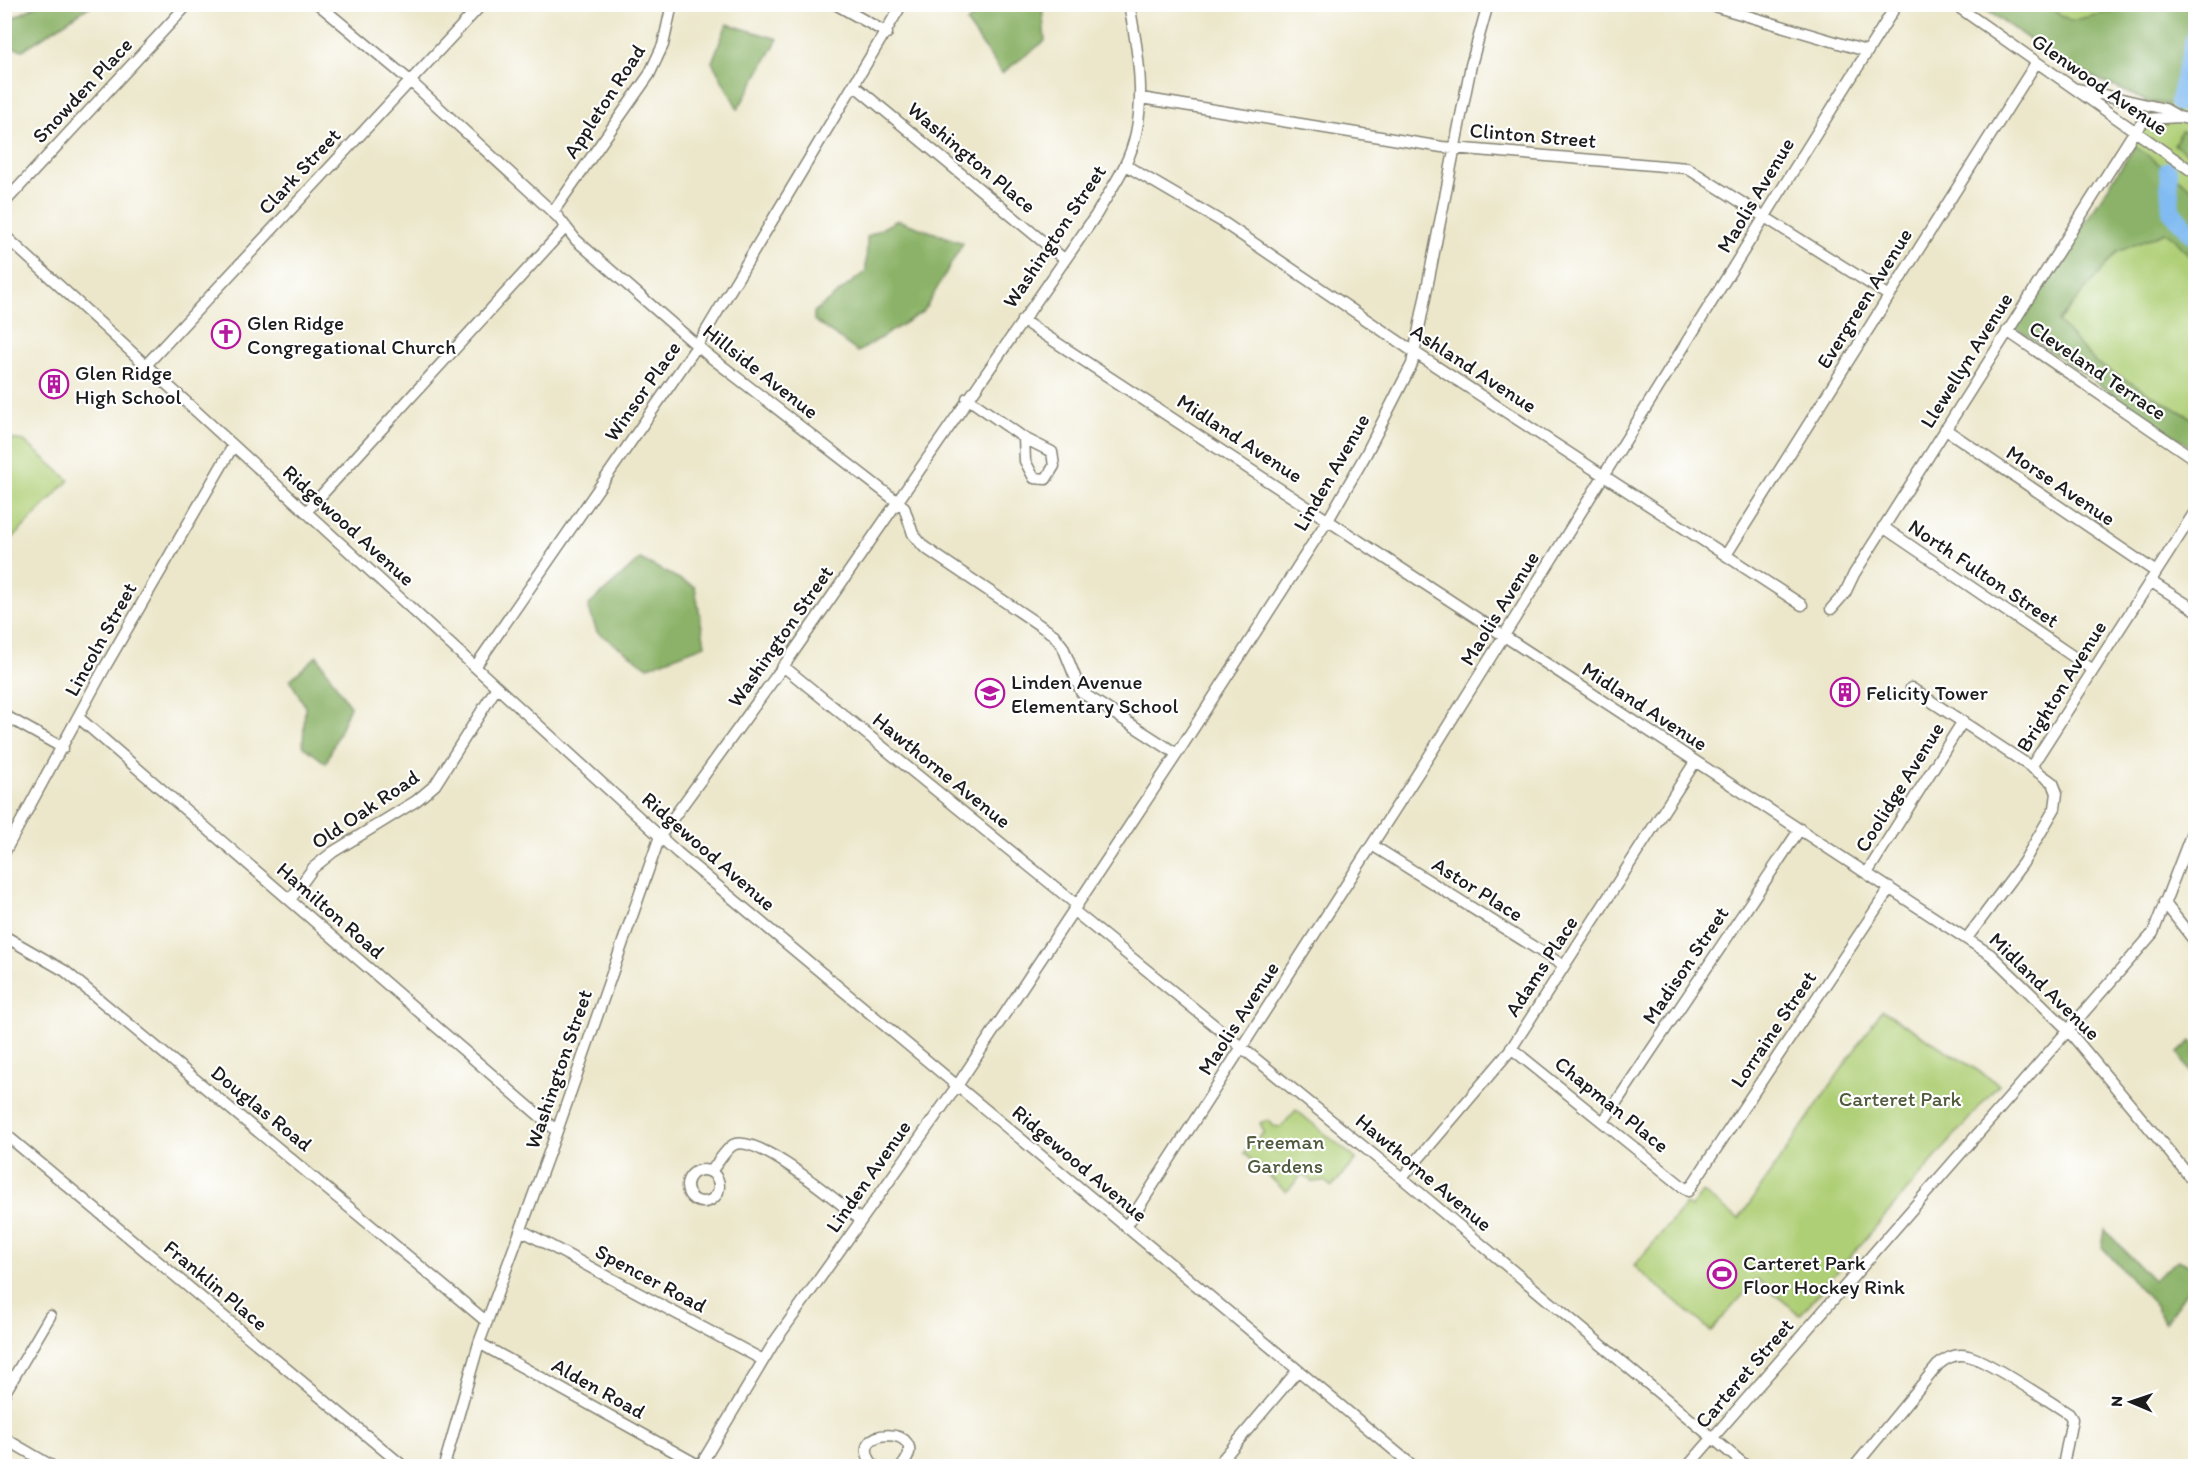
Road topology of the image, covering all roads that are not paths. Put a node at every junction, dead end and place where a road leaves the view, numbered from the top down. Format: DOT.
graph roads {
  1 [pos="188,4"];
  2 [pos="318,4"];
  3 [pos="482,4"];
  4 [pos="672,4"];
  5 [pos="835,4"];
  6 [pos="902,4"];
  7 [pos="1129,4"];
  8 [pos="1488,4"];
  9 [pos="1707,4"];
  10 [pos="1897,4"];
  11 [pos="1954,4"];
  12 [pos="887,33"];
  13 [pos="1866,51"];
  14 [pos="2036,63"];
  15 [pos="409,80"];
  16 [pos="855,86"];
  17 [pos="2072,88"];
  18 [pos="1141,98"];
  19 [pos="2179,117"];
  20 [pos="2196,121"];
  21 [pos="2134,132"];
  22 [pos="1455,148"];
  23 [pos="1125,165"];
  24 [pos="2196,174"];
  25 [pos="4,203"];
  26 [pos="553,212"];
  27 [pos="1765,218"];
  28 [pos="566,227"];
  29 [pos="4,235"];
  30 [pos="1064,258"];
  31 [pos="1888,295"];
  32 [pos="1022,320"];
  33 [pos="2007,332"];
  34 [pos="697,346"];
  35 [pos="1414,352"];
  36 [pos="146,365"];
  37 [pos="967,398"];
  38 [pos="1945,429"];
  39 [pos="1024,438"];
  40 [pos="233,446"];
  41 [pos="2196,460"];
  42 [pos="1604,476"];
  43 [pos="897,501"];
  44 [pos="2196,510"];
  45 [pos="306,512"];
  46 [pos="1329,519"];
  47 [pos="1883,527"];
  48 [pos="1726,555"];
  49 [pos="2153,577"];
  50 [pos="1802,605"];
  51 [pos="1831,609"];
  52 [pos="2196,610"];
  53 [pos="1503,637"];
  54 [pos="783,666"];
  55 [pos="476,667"];
  56 [pos="2093,670"];
  57 [pos="496,687"];
  58 [pos="1911,688"];
  59 [pos="4,715"];
  60 [pos="79,718"];
  61 [pos="1963,721"];
  62 [pos="63,747"];
  63 [pos="1177,754"];
  64 [pos="1695,762"];
  65 [pos="2031,767"];
  66 [pos="2196,822"];
  67 [pos="1800,829"];
  68 [pos="660,836"];
  69 [pos="1372,845"];
  70 [pos="4,854"];
  71 [pos="1867,873"];
  72 [pos="1890,888"];
  73 [pos="290,900"];
  74 [pos="2164,902"];
  75 [pos="1076,908"];
  76 [pos="4,936"];
  77 [pos="1967,938"];
  78 [pos="2196,943"];
  79 [pos="1564,966"];
  80 [pos="2067,1029"];
  81 [pos="1242,1048"];
  82 [pos="1511,1048"];
  83 [pos="957,1086"];
  84 [pos="1603,1122"];
  85 [pos="557,1131"];
  86 [pos="4,1133"];
  87 [pos="712,1170"];
  88 [pos="1402,1178"];
  89 [pos="2196,1184"];
  90 [pos="1688,1191"];
  91 [pos="861,1220"];
  92 [pos="1126,1227"];
  93 [pos="521,1230"];
  94 [pos="50,1316"];
  95 [pos="487,1322"];
  96 [pos="479,1343"];
  97 [pos="763,1360"];
  98 [pos="1298,1370"];
  99 [pos="4,1394"];
  100 [pos="4,1438"];
  101 [pos="1713,1438"];
  102 [pos="700,1466"];
  103 [pos="52,1467"];
  104 [pos="403,1467"];
  105 [pos="444,1467"];
  106 [pos="874,1467"];
  107 [pos="902,1467"];
  108 [pos="1217,1467"];
  109 [pos="1413,1467"];
  110 [pos="1688,1467"];
  111 [pos="1746,1467"];
  112 [pos="1855,1467"];
  113 [pos="2063,1467"];
  1 -- 25 [label="street, Snowden Place"];
  2 -- 15 [label="street, Hillside Avenue"];
  3 -- 15 [label="street, Clark Street"];
  4 -- 26 [label="street, Appleton Road"];
  5 -- 12 [label="street"];
  6 -- 12 [label="street, Winsor Place"];
  7 -- 18 [label="street, Washington Street"];
  8 -- 22 [label="street, Linden Avenue"];
  9 -- 13 [label="street"];
  10 -- 13 [label="street, Maolis Avenue"];
  11 -- 14 [label="street, Glenwood Avenue"];
  12 -- 16 [label="street, Winsor Place"];
  13 -- 27 [label="street, Maolis Avenue"];
  14 -- 17 [label="street, Glenwood Avenue"];
  14 -- 31 [label="street, Evergreen Avenue"];
  15 -- 26 [label="street, Hillside Avenue"];
  15 -- 36 [label="street, Clark Street"];
  16 -- 30 [label="street, Washington Place"];
  16 -- 34 [label="street, Winsor Place"];
  17 -- 19 [label="street"];
  17 -- 21 [label="street, Glenwood Avenue"];
  18 -- 22 [label="street, Clinton Street"];
  18 -- 23 [label="street, Washington Street"];
  19 -- 20 [label="street"];
  19 -- 21 [label="street"];
  21 -- 24 [label="street, Glenwood Avenue"];
  21 -- 33 [label="street, Llewellyn Avenue"];
  22 -- 27 [label="street, Clinton Street"];
  22 -- 35 [label="street, Linden Avenue"];
  23 -- 30 [label="street, Washington Street"];
  23 -- 35 [label="street, Ashland Avenue"];
  26 -- 28 [label="street, Hillside Avenue"];
  27 -- 31 [label="street, Clinton Street"];
  27 -- 42 [label="street, Maolis Avenue"];
  28 -- 34 [label="street, Hillside Avenue"];
  28 -- 45 [label="street"];
  29 -- 36 [label="street, Ridgewood Avenue"];
  30 -- 32 [label="street, Washington Street"];
  31 -- 48 [label="street, Evergreen Avenue"];
  32 -- 37 [label="street, Washington Street"];
  32 -- 46 [label="street, Midland Avenue"];
  33 -- 38 [label="street, Llewellyn Avenue"];
  33 -- 41 [label="street, Cleveland Terrace"];
  34 -- 43 [label="street, Hillside Avenue"];
  34 -- 55 [label="street, Winsor Place"];
  35 -- 42 [label="street, Ashland Avenue"];
  35 -- 46 [label="street, Linden Avenue"];
  36 -- 40 [label="street, Ridgewood Avenue"];
  37 -- 39 [label="street"];
  37 -- 43 [label="street, Washington Street"];
  38 -- 47 [label="street, Llewellyn Avenue"];
  38 -- 49 [label="street, Morse Avenue"];
  40 -- 45 [label="street, Ridgewood Avenue"];
  40 -- 60 [label="street, Lincoln Street"];
  42 -- 48 [label="street, Ashland Avenue"];
  42 -- 53 [label="street, Maolis Avenue"];
  43 -- 54 [label="street, Washington Street"];
  43 -- 63 [label="street, Hillside Avenue"];
  44 -- 49 [label="street, Brighton Avenue"];
  45 -- 55 [label="street, Ridgewood Avenue"];
  46 -- 53 [label="street, Midland Avenue"];
  46 -- 63 [label="street, Linden Avenue"];
  47 -- 51 [label="street, Llewellyn Avenue"];
  47 -- 56 [label="street, North Fulton Street"];
  48 -- 50 [label="street, Ashland Avenue"];
  49 -- 52 [label="street, Morse Avenue"];
  49 -- 56 [label="street, Brighton Avenue"];
  53 -- 64 [label="street, Midland Avenue"];
  53 -- 69 [label="street, Maolis Avenue"];
  54 -- 68 [label="street, Washington Street"];
  54 -- 75 [label="street, Hawthorne Avenue"];
  55 -- 57 [label="street, Ridgewood Avenue"];
  56 -- 65 [label="street, Brighton Avenue"];
  57 -- 68 [label="street, Ridgewood Avenue"];
  57 -- 73 [label="street, Old Oak Road"];
  58 -- 61 [label="street"];
  59 -- 62 [label="street"];
  60 -- 62 [label="street, Lincoln Street"];
  60 -- 73 [label="street, Hamilton Road"];
  61 -- 65 [label="street"];
  61 -- 71 [label="street, Coolidge Avenue"];
  62 -- 70 [label="street, Lincoln Street"];
  63 -- 75 [label="street, Linden Avenue"];
  64 -- 67 [label="street, Midland Avenue"];
  64 -- 79 [label="street, Adams Place"];
  65 -- 77 [label="street, Brighton Avenue"];
  66 -- 74 [label="street, Carteret Street"];
  67 -- 71 [label="street, Midland Avenue"];
  67 -- 84 [label="street, Madison Street"];
  68 -- 83 [label="street, Ridgewood Avenue"];
  68 -- 85 [label="street, Washington Street"];
  69 -- 79 [label="street, Astor Place"];
  69 -- 81 [label="street, Maolis Avenue"];
  71 -- 72 [label="street, Midland Avenue"];
  72 -- 77 [label="street, Midland Avenue"];
  72 -- 90 [label="street, Lorraine Street"];
  73 -- 85 [label="street, Hamilton Road"];
  74 -- 78 [label="street"];
  74 -- 80 [label="street, Carteret Street"];
  75 -- 81 [label="street, Hawthorne Avenue"];
  75 -- 83 [label="street, Linden Avenue"];
  76 -- 95 [label="street, Douglas Road"];
  77 -- 80 [label="street, Midland Avenue"];
  79 -- 82 [label="street, Adams Place"];
  80 -- 89 [label="street, Midland Avenue"];
  80 -- 101 [label="street, Carteret Street"];
  81 -- 88 [label="street, Hawthorne Avenue"];
  81 -- 92 [label="street, Maolis Avenue"];
  82 -- 84 [label="street, Chapman Place"];
  82 -- 88 [label="street, Adams Place"];
  83 -- 91 [label="street, Linden Avenue"];
  83 -- 92 [label="street, Ridgewood Avenue"];
  84 -- 90 [label="street, Chapman Place"];
  85 -- 93 [label="street, Washington Street"];
  86 -- 104 [label="street, Franklin Place"];
  87 -- 91 [label="street"];
  88 -- 101 [label="street, Hawthorne Avenue"];
  91 -- 97 [label="street, Linden Avenue"];
  92 -- 98 [label="street, Ridgewood Avenue"];
  93 -- 95 [label="street, Washington Street"];
  93 -- 97 [label="street, Spencer Road"];
  94 -- 99 [label="street"];
  95 -- 96 [label="street, Washington Street"];
  96 -- 102 [label="street, Alden Road"];
  96 -- 105 [label="street, Washington Street"];
  97 -- 102 [label="street, Linden Avenue"];
  98 -- 108 [label="street"];
  98 -- 109 [label="street, Ridgewood Avenue"];
  100 -- 103 [label="street"];
  101 -- 110 [label="street, Carteret Street"];
  101 -- 111 [label="street, Hawthorne Avenue"];
  106 -- 107 [label="street"];
  112 -- 113 [label="street"];
}
